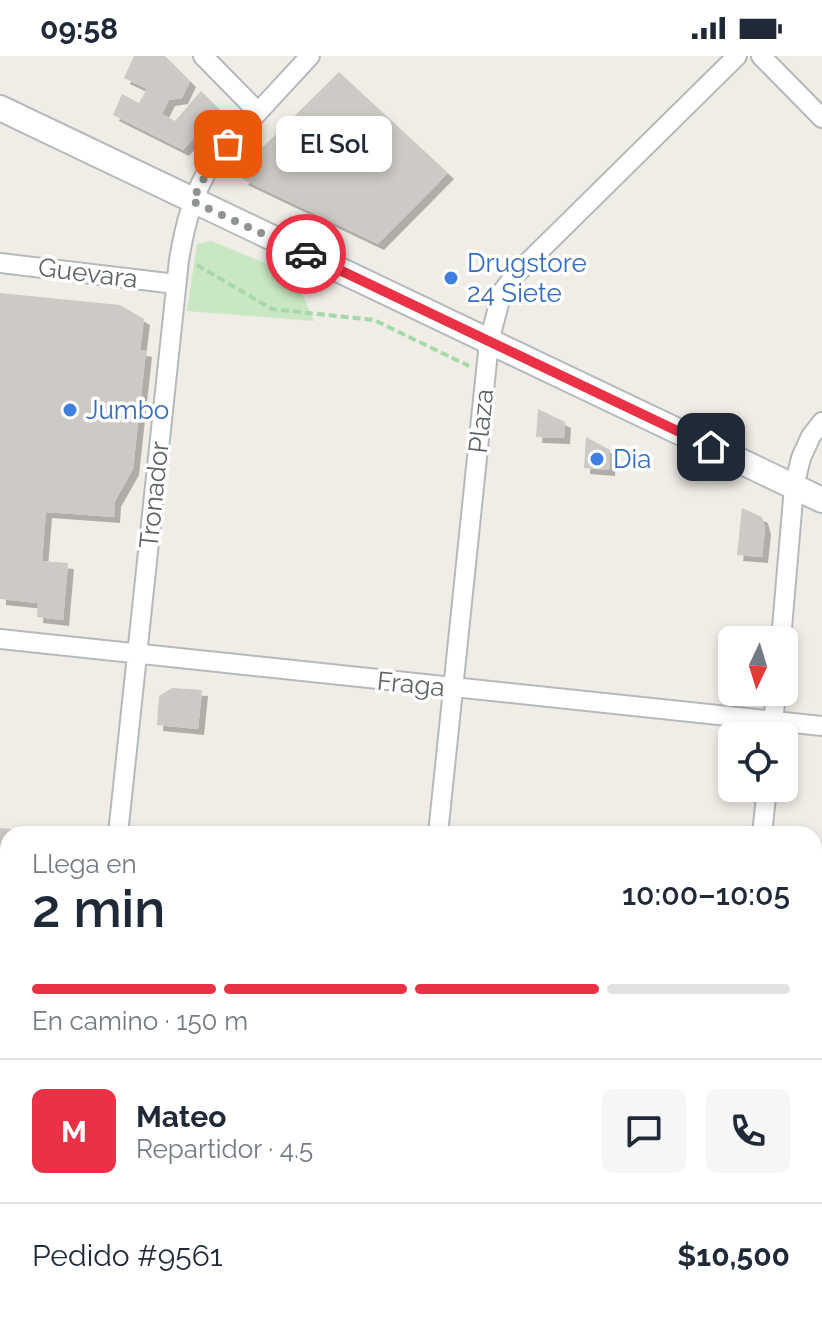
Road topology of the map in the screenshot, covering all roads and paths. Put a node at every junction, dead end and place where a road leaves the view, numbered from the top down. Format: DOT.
graph roads {
  1 [pos="203,56"];
  2 [pos="310,56"];
  3 [pos="737,56"];
  4 [pos="761,56"];
  5 [pos="0,108"];
  6 [pos="258,112"];
  7 [pos="822,118"];
  8 [pos="192,201"];
  9 [pos="179,260"];
  10 [pos="0,263"];
  11 [pos="176,284"];
  12 [pos="489,342"];
  13 [pos="485,374"];
  14 [pos="822,422"];
  15 [pos="794,487"];
  16 [pos="822,500"];
  17 [pos="782,626"];
  18 [pos="0,639"];
  19 [pos="137,655"];
  20 [pos="453,689"];
  21 [pos="718,722"];
  22 [pos="822,726"];
  23 [pos="798,727"];
  24 [pos="765,802"];
  25 [pos="119,826"];
  26 [pos="439,826"];
  27 [pos="763,826"];
  1 -- 6 [label="street"];
  2 -- 6 [label="street, Tronador"];
  3 -- 12 [label="street, Plaza"];
  4 -- 7 [label="street"];
  5 -- 8 [label="main road"];
  6 -- 8 [label="street, Tronador"];
  8 -- 9 [label="street, Tronador"];
  8 -- 12 [label="main road"];
  9 -- 11 [label="street, Tronador"];
  9 -- 13 [label="path"];
  10 -- 11 [label="street, Guevara"];
  11 -- 19 [label="street, Tronador"];
  12 -- 13 [label="street, Plaza"];
  12 -- 15 [label="main road"];
  13 -- 20 [label="street, Plaza"];
  14 -- 15 [label="street"];
  15 -- 16 [label="main road"];
  15 -- 17 [label="street"];
  18 -- 19 [label="street, Fraga"];
  19 -- 20 [label="street, Fraga"];
  19 -- 25 [label="street, Tronador"];
  20 -- 21 [label="street, Fraga"];
  20 -- 26 [label="street, Plaza"];
  22 -- 23 [label="street, Fraga"];
  24 -- 27 [label="street"];
}
